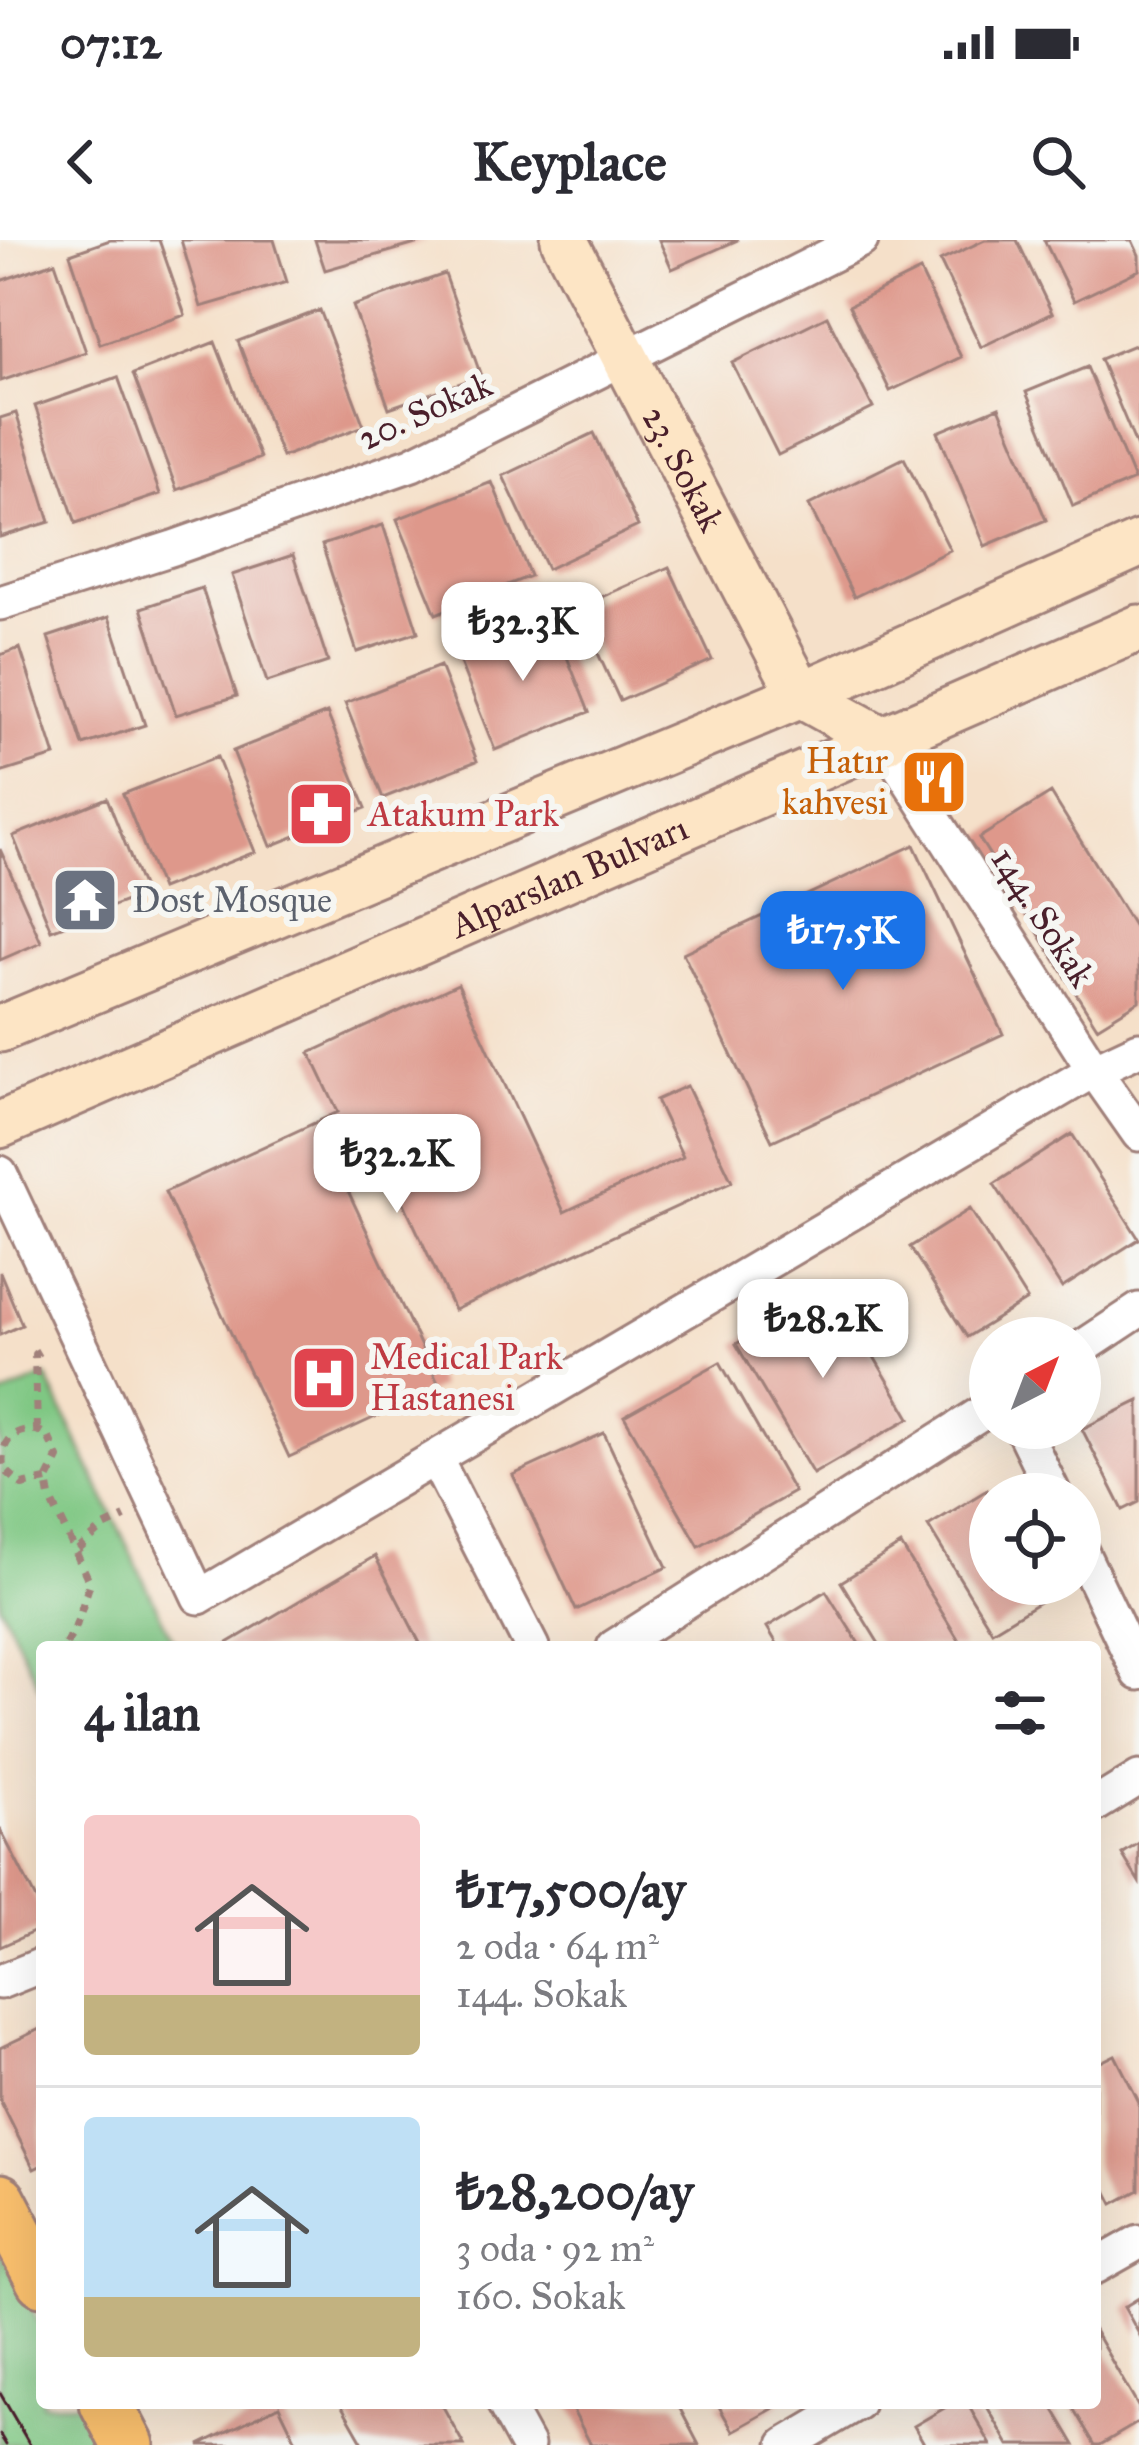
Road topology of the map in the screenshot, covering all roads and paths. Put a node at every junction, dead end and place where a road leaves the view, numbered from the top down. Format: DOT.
graph roads {
  1 [pos="564,240"];
  2 [pos="861,240"];
  3 [pos="798,255"];
  4 [pos="626,359"];
  5 [pos="1139,544"];
  6 [pos="0,603"];
  7 [pos="1139,628"];
  8 [pos="801,695"];
  9 [pos="884,740"];
  10 [pos="0,1029"];
  11 [pos="1139,1049"];
  12 [pos="1094,1070"];
  13 [pos="0,1125"];
  14 [pos="1139,1134"];
  15 [pos="0,1173"];
  16 [pos="1139,1310"];
  17 [pos="75,1333"];
  18 [pos="1101,1335"];
  19 [pos="969,1421"];
  20 [pos="37,1430"];
  21 [pos="435,1458"];
  22 [pos="46,1480"];
  23 [pos="154,1503"];
  24 [pos="78,1550"];
  25 [pos="1101,1593"];
  26 [pos="68,1641"];
  27 [pos="529,1641"];
  28 [pos="623,1641"];
  29 [pos="1139,1673"];
  30 [pos="1139,1778"];
  31 [pos="1101,1801"];
  32 [pos="36,1967"];
  33 [pos="0,1982"];
  34 [pos="0,2200"];
  35 [pos="1139,2242"];
  36 [pos="1101,2264"];
  37 [pos="36,2269"];
  38 [pos="109,2409"];
  39 [pos="507,2409"];
  40 [pos="847,2409"];
  41 [pos="128,2445"];
  42 [pos="527,2445"];
  43 [pos="786,2445"];
  1 -- 4 [label="main road, 23. Sokak"];
  2 -- 3 [label="street, 20. Sokak"];
  3 -- 4 [label="street, 20. Sokak"];
  4 -- 6 [label="street, 20. Sokak"];
  4 -- 8 [label="main road, 23. Sokak"];
  5 -- 8 [label="main road"];
  7 -- 9 [label="main road, Alparslan Bulvarı"];
  8 -- 9 [label="main road"];
  8 -- 10 [label="main road"];
  9 -- 12 [label="street, 144. Sokak"];
  9 -- 13 [label="main road, Alparslan Bulvarı"];
  11 -- 12 [label="street"];
  12 -- 14 [label="street, 144. Sokak"];
  12 -- 21 [label="street"];
  15 -- 17 [label="street"];
  16 -- 18 [label="street"];
  17 -- 20 [label="path"];
  17 -- 23 [label="street"];
  19 -- 28 [label="street"];
  20 -- 22 [label="path"];
  20 -- 22 [label="path"];
  21 -- 23 [label="street"];
  21 -- 27 [label="street"];
  22 -- 24 [label="path"];
  23 -- 24 [label="path"];
  24 -- 26 [label="path"];
  25 -- 29 [label="street"];
  30 -- 31 [label="street"];
  32 -- 33 [label="street"];
  34 -- 37 [label="main road"];
  35 -- 36 [label="street"];
  38 -- 41 [label="main road"];
  39 -- 42 [label="street"];
  40 -- 43 [label="street"];
}
